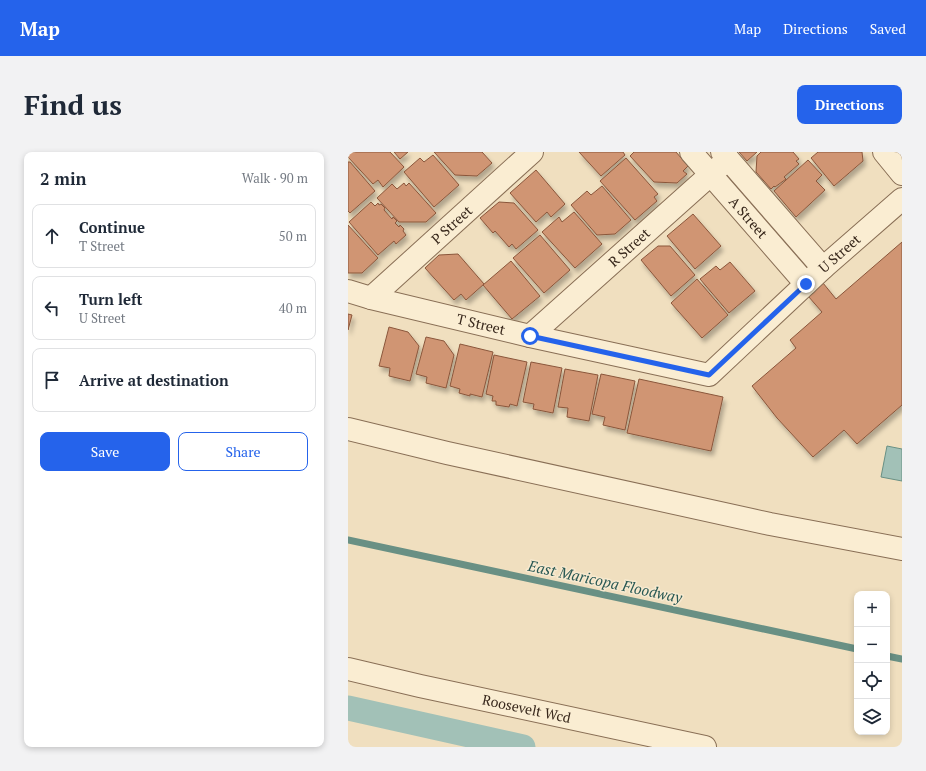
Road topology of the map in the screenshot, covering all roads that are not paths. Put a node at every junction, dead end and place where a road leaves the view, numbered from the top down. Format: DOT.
graph roads {
  1 [pos="532,152"];
  2 [pos="691,152"];
  3 [pos="884,152"];
  4 [pos="725,155"];
  5 [pos="902,174"];
  6 [pos="710,175"];
  7 [pos="902,199"];
  8 [pos="823,268"];
  9 [pos="806,284"];
  10 [pos="348,291"];
  11 [pos="371,298"];
  12 [pos="530,336"];
  13 [pos="709,375"];
  14 [pos="348,429"];
  15 [pos="902,548"];
  16 [pos="348,669"];
  17 [pos="705,747"];
  1 -- 11 [label="street, P Street"];
  2 -- 6 [label="street, A Street"];
  3 -- 5 [label="street"];
  4 -- 6 [label="street, R Street"];
  4 -- 8 [label="street, A Street"];
  6 -- 9 [label="street, A Street"];
  6 -- 12 [label="street, R Street"];
  7 -- 8 [label="street, U Street"];
  8 -- 9 [label="street, U Street"];
  9 -- 13 [label="street, U Street"];
  10 -- 11 [label="street, T Street"];
  11 -- 12 [label="street, T Street"];
  12 -- 13 [label="street, T Street"];
  14 -- 15 [label="street"];
  16 -- 17 [label="street, Roosevelt Wcd"];
}
